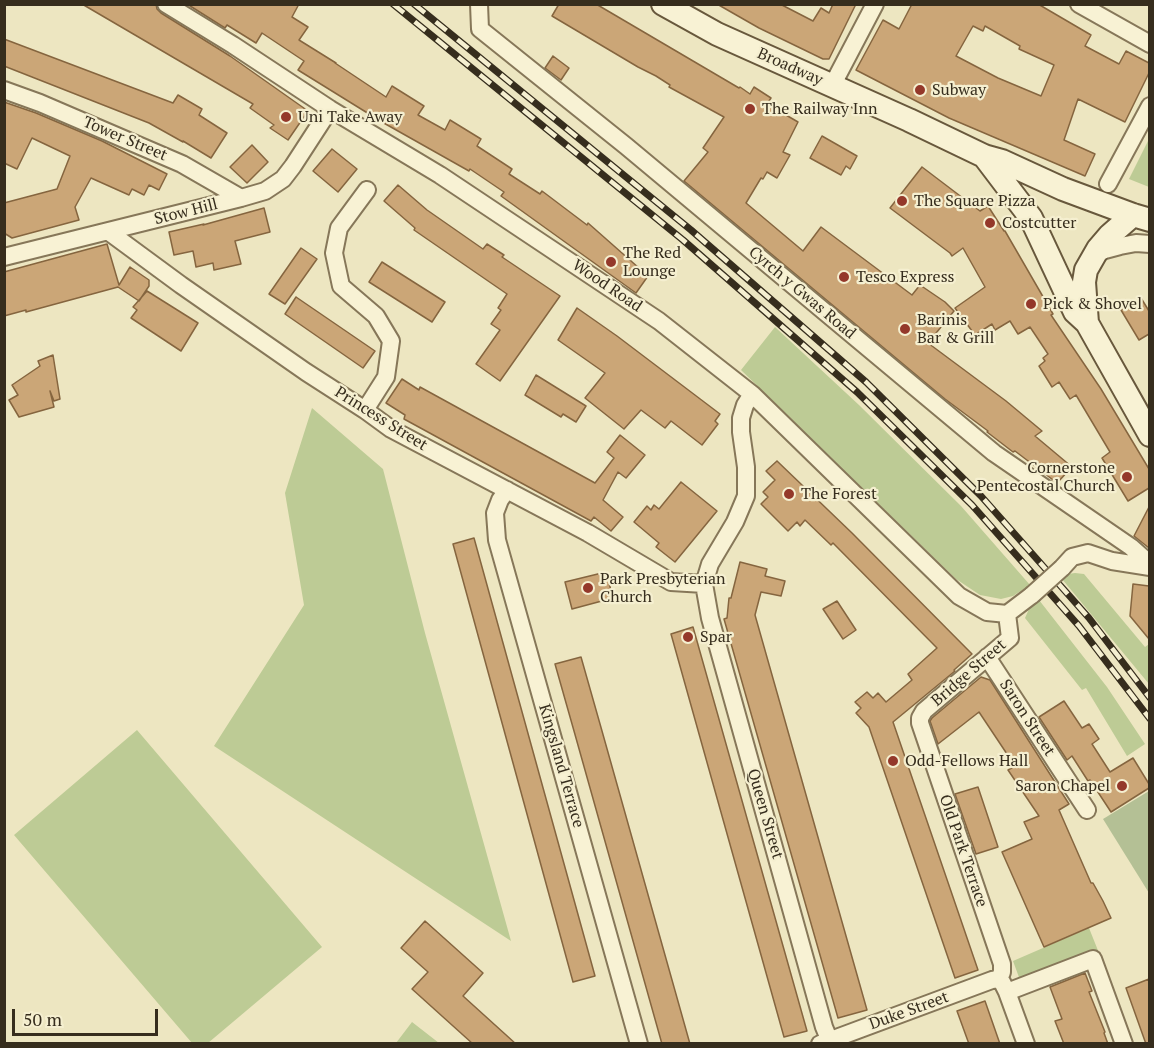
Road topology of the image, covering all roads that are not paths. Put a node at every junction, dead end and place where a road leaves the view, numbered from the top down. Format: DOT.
graph roads {
  1 [pos="166,4"];
  2 [pos="479,4"];
  3 [pos="663,4"];
  4 [pos="875,4"];
  5 [pos="1079,4"];
  6 [pos="1149,44"];
  7 [pos="832,86"];
  8 [pos="4,90"];
  9 [pos="1149,106"];
  10 [pos="330,110"];
  11 [pos="984,156"];
  12 [pos="1108,184"];
  13 [pos="367,190"];
  14 [pos="241,198"];
  15 [pos="1141,217"];
  16 [pos="109,232"];
  17 [pos="1149,244"];
  18 [pos="1093,256"];
  19 [pos="4,257"];
  20 [pos="1087,323"];
  21 [pos="752,394"];
  22 [pos="365,410"];
  23 [pos="1149,435"];
  24 [pos="507,490"];
  25 [pos="1149,566"];
  26 [pos="704,584"];
  27 [pos="1007,614"];
  28 [pos="987,657"];
  29 [pos="920,723"];
  30 [pos="1087,810"];
  31 [pos="1003,986"];
  32 [pos="637,1037"];
  33 [pos="827,1042"];
  34 [pos="1026,1044"];
  35 [pos="1124,1044"];
  1 -- 10 [label="street, Wood Road"];
  2 -- 25 [label="street, Cyrch y Gwas Road"];
  3 -- 7 [label="main road, Broadway"];
  4 -- 7 [label="street"];
  5 -- 6 [label="street"];
  7 -- 11 [label="main road, Broadway"];
  8 -- 14 [label="street, Tower Street"];
  9 -- 12 [label="street"];
  10 -- 14 [label="street, Stow Hill"];
  10 -- 21 [label="street, Wood Road"];
  11 -- 15 [label="main road, Broadway"];
  11 -- 20 [label="main road"];
  13 -- 22 [label="street"];
  14 -- 16 [label="street, Stow Hill"];
  15 -- 18 [label="main road"];
  16 -- 19 [label="street, Stow Hill"];
  16 -- 22 [label="street, Princess Street"];
  17 -- 18 [label="street"];
  18 -- 20 [label="main road"];
  20 -- 23 [label="main road"];
  21 -- 26 [label="street"];
  21 -- 27 [label="street, Wood Road"];
  22 -- 24 [label="street, Princess Street"];
  24 -- 26 [label="street, Princess Street"];
  24 -- 32 [label="street, Kingsland Terrace"];
  25 -- 27 [label="street, Bridge Street, bridge"];
  26 -- 33 [label="street, Queen Street"];
  27 -- 28 [label="street, Bridge Street"];
  28 -- 29 [label="street, Bridge Street"];
  28 -- 30 [label="street, Saron Street"];
  29 -- 31 [label="street, Old Park Terrace"];
  31 -- 33 [label="street, Duke Street"];
  31 -- 34 [label="street, Old Park Terrace"];
  31 -- 35 [label="street, Duke Street"];
}
